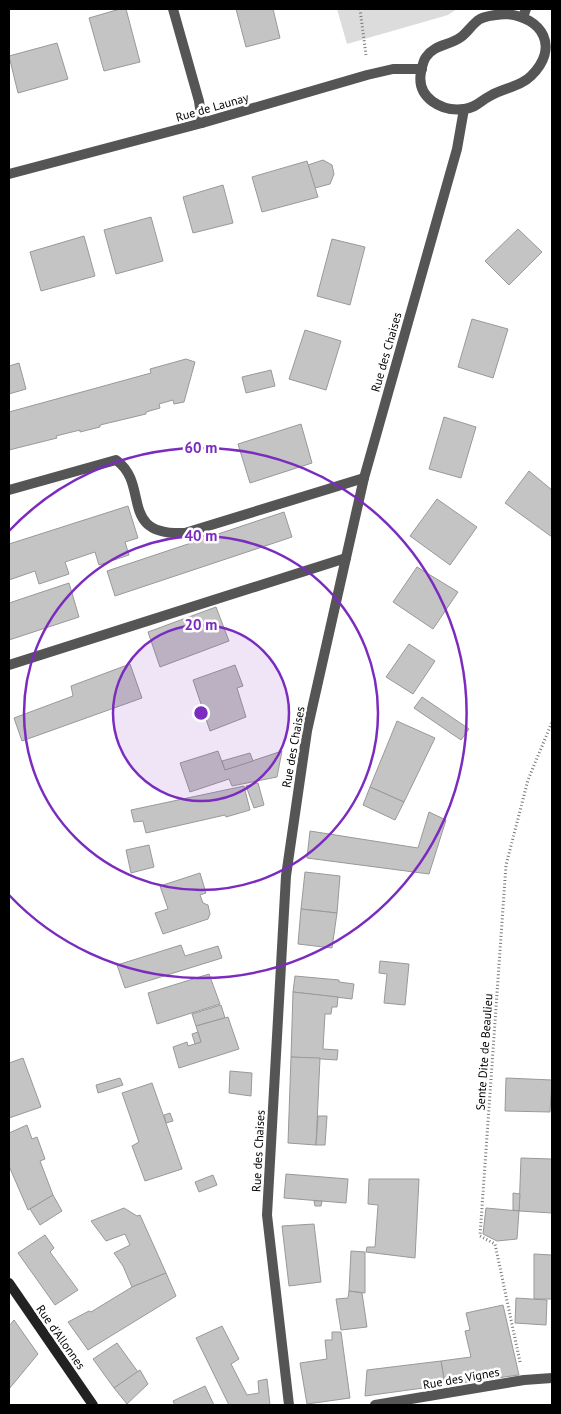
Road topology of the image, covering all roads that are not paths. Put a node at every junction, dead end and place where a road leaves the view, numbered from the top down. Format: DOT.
graph roads {
  1 [pos="173,9"];
  2 [pos="524,13"];
  3 [pos="541,63"];
  4 [pos="552,67"];
  5 [pos="422,68"];
  6 [pos="464,109"];
  7 [pos="202,123"];
  8 [pos="9,174"];
  9 [pos="364,478"];
  10 [pos="9,490"];
  11 [pos="346,558"];
  12 [pos="9,665"];
  13 [pos="9,1283"];
  14 [pos="552,1378"];
  15 [pos="93,1405"];
  16 [pos="289,1405"];
  17 [pos="375,1405"];
  1 -- 7 [label="street"];
  2 -- 3 [label="street"];
  2 -- 5 [label="street"];
  3 -- 4 [label="street"];
  3 -- 6 [label="street"];
  5 -- 6 [label="street"];
  5 -- 7 [label="street, Rue de Launay"];
  6 -- 9 [label="street, Rue des Chaises"];
  7 -- 8 [label="street, Rue de Launay"];
  9 -- 10 [label="street"];
  9 -- 11 [label="street, Rue des Chaises"];
  11 -- 12 [label="street"];
  11 -- 16 [label="street, Rue des Chaises"];
  13 -- 15 [label="main road, Rue d'Allonnes"];
  14 -- 17 [label="street, Rue des Vignes"];
}
